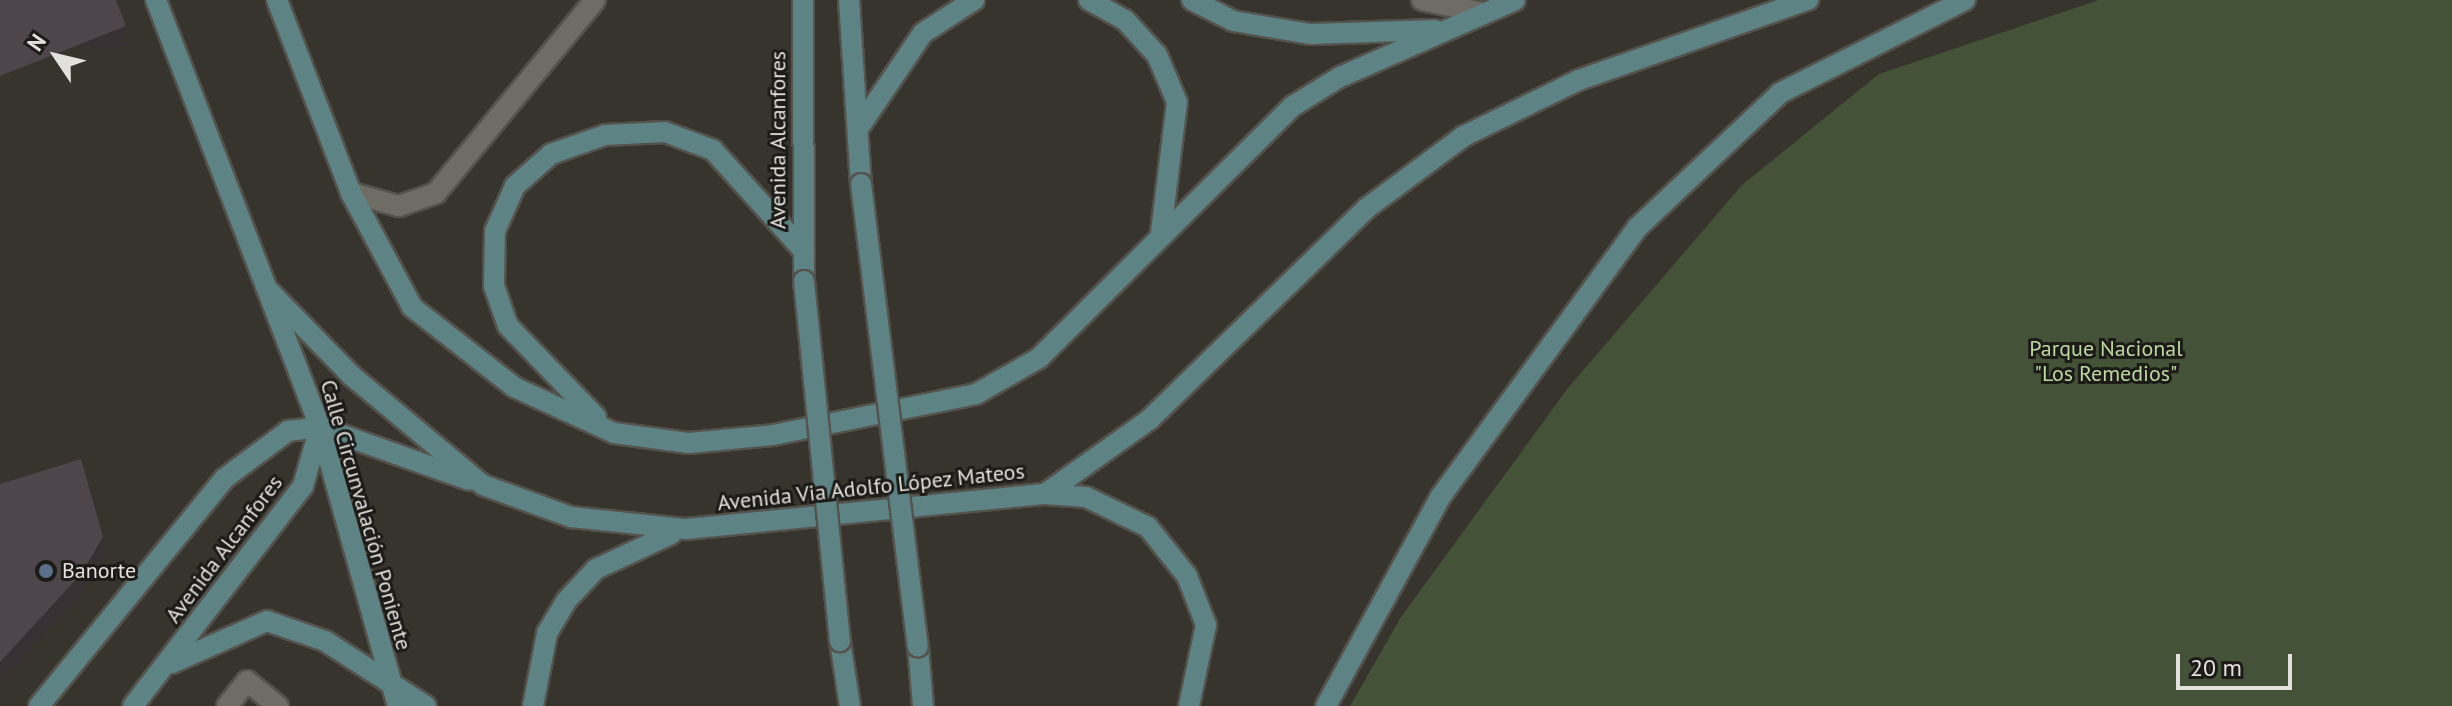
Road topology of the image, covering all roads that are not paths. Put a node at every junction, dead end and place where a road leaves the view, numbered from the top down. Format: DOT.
graph roads {
  1 [pos="156,0"];
  2 [pos="277,0"];
  3 [pos="595,0"];
  4 [pos="803,0"];
  5 [pos="849,0"];
  6 [pos="974,0"];
  7 [pos="1089,0"];
  8 [pos="1192,0"];
  9 [pos="1422,0"];
  10 [pos="1808,0"];
  11 [pos="1965,0"];
  12 [pos="1510,1"];
  13 [pos="1483,13"];
  14 [pos="1447,29"];
  15 [pos="856,133"];
  16 [pos="351,193"];
  17 [pos="1160,234"];
  18 [pos="802,249"];
  19 [pos="270,292"];
  20 [pos="320,427"];
  21 [pos="614,433"];
  22 [pos="483,485"];
  23 [pos="1045,494"];
  24 [pos="686,529"];
  25 [pos="165,666"];
  26 [pos="390,683"];
  27 [pos="925,703"];
  28 [pos="39,706"];
  29 [pos="133,706"];
  30 [pos="227,706"];
  31 [pos="278,706"];
  32 [pos="398,706"];
  33 [pos="426,706"];
  34 [pos="533,706"];
  35 [pos="850,706"];
  36 [pos="1189,706"];
  37 [pos="1326,706"];
  1 -- 19 [label="main road, Avenida Via Adolfo López Mateos"];
  2 -- 16 [label="main road"];
  3 -- 16 [label="street"];
  4 -- 18 [label="main road, Avenida Alcanfores"];
  5 -- 15 [label="main road"];
  6 -- 15 [label="main road"];
  7 -- 17 [label="main road"];
  8 -- 14 [label="main road"];
  9 -- 13 [label="street"];
  10 -- 23 [label="main road, Avenida Via Adolfo López Mateos"];
  11 -- 37 [label="main road"];
  12 -- 13 [label="main road"];
  13 -- 14 [label="main road"];
  14 -- 17 [label="main road"];
  15 -- 27 [label="main road, bridge"];
  16 -- 21 [label="main road"];
  17 -- 21 [label="main road"];
  18 -- 21 [label="main road"];
  18 -- 35 [label="main road, Avenida Alcanfores, bridge"];
  19 -- 20 [label="main road, Calle Circunvalación Poniente"];
  19 -- 22 [label="main road, Avenida Via Adolfo López Mateos"];
  20 -- 22 [label="main road"];
  20 -- 25 [label="main road, Avenida Alcanfores"];
  20 -- 26 [label="main road, Calle Circunvalación Poniente"];
  20 -- 28 [label="main road, Avenida Alcanfores"];
  22 -- 24 [label="main road, Avenida Via Adolfo López Mateos"];
  23 -- 24 [label="main road, Avenida Via Adolfo López Mateos"];
  23 -- 36 [label="main road"];
  24 -- 34 [label="main road"];
  25 -- 26 [label="main road"];
  25 -- 29 [label="main road, Avenida Alcanfores"];
  26 -- 32 [label="main road, Calle Circunvalación Poniente"];
  26 -- 33 [label="main road"];
  30 -- 31 [label="street"];
}
